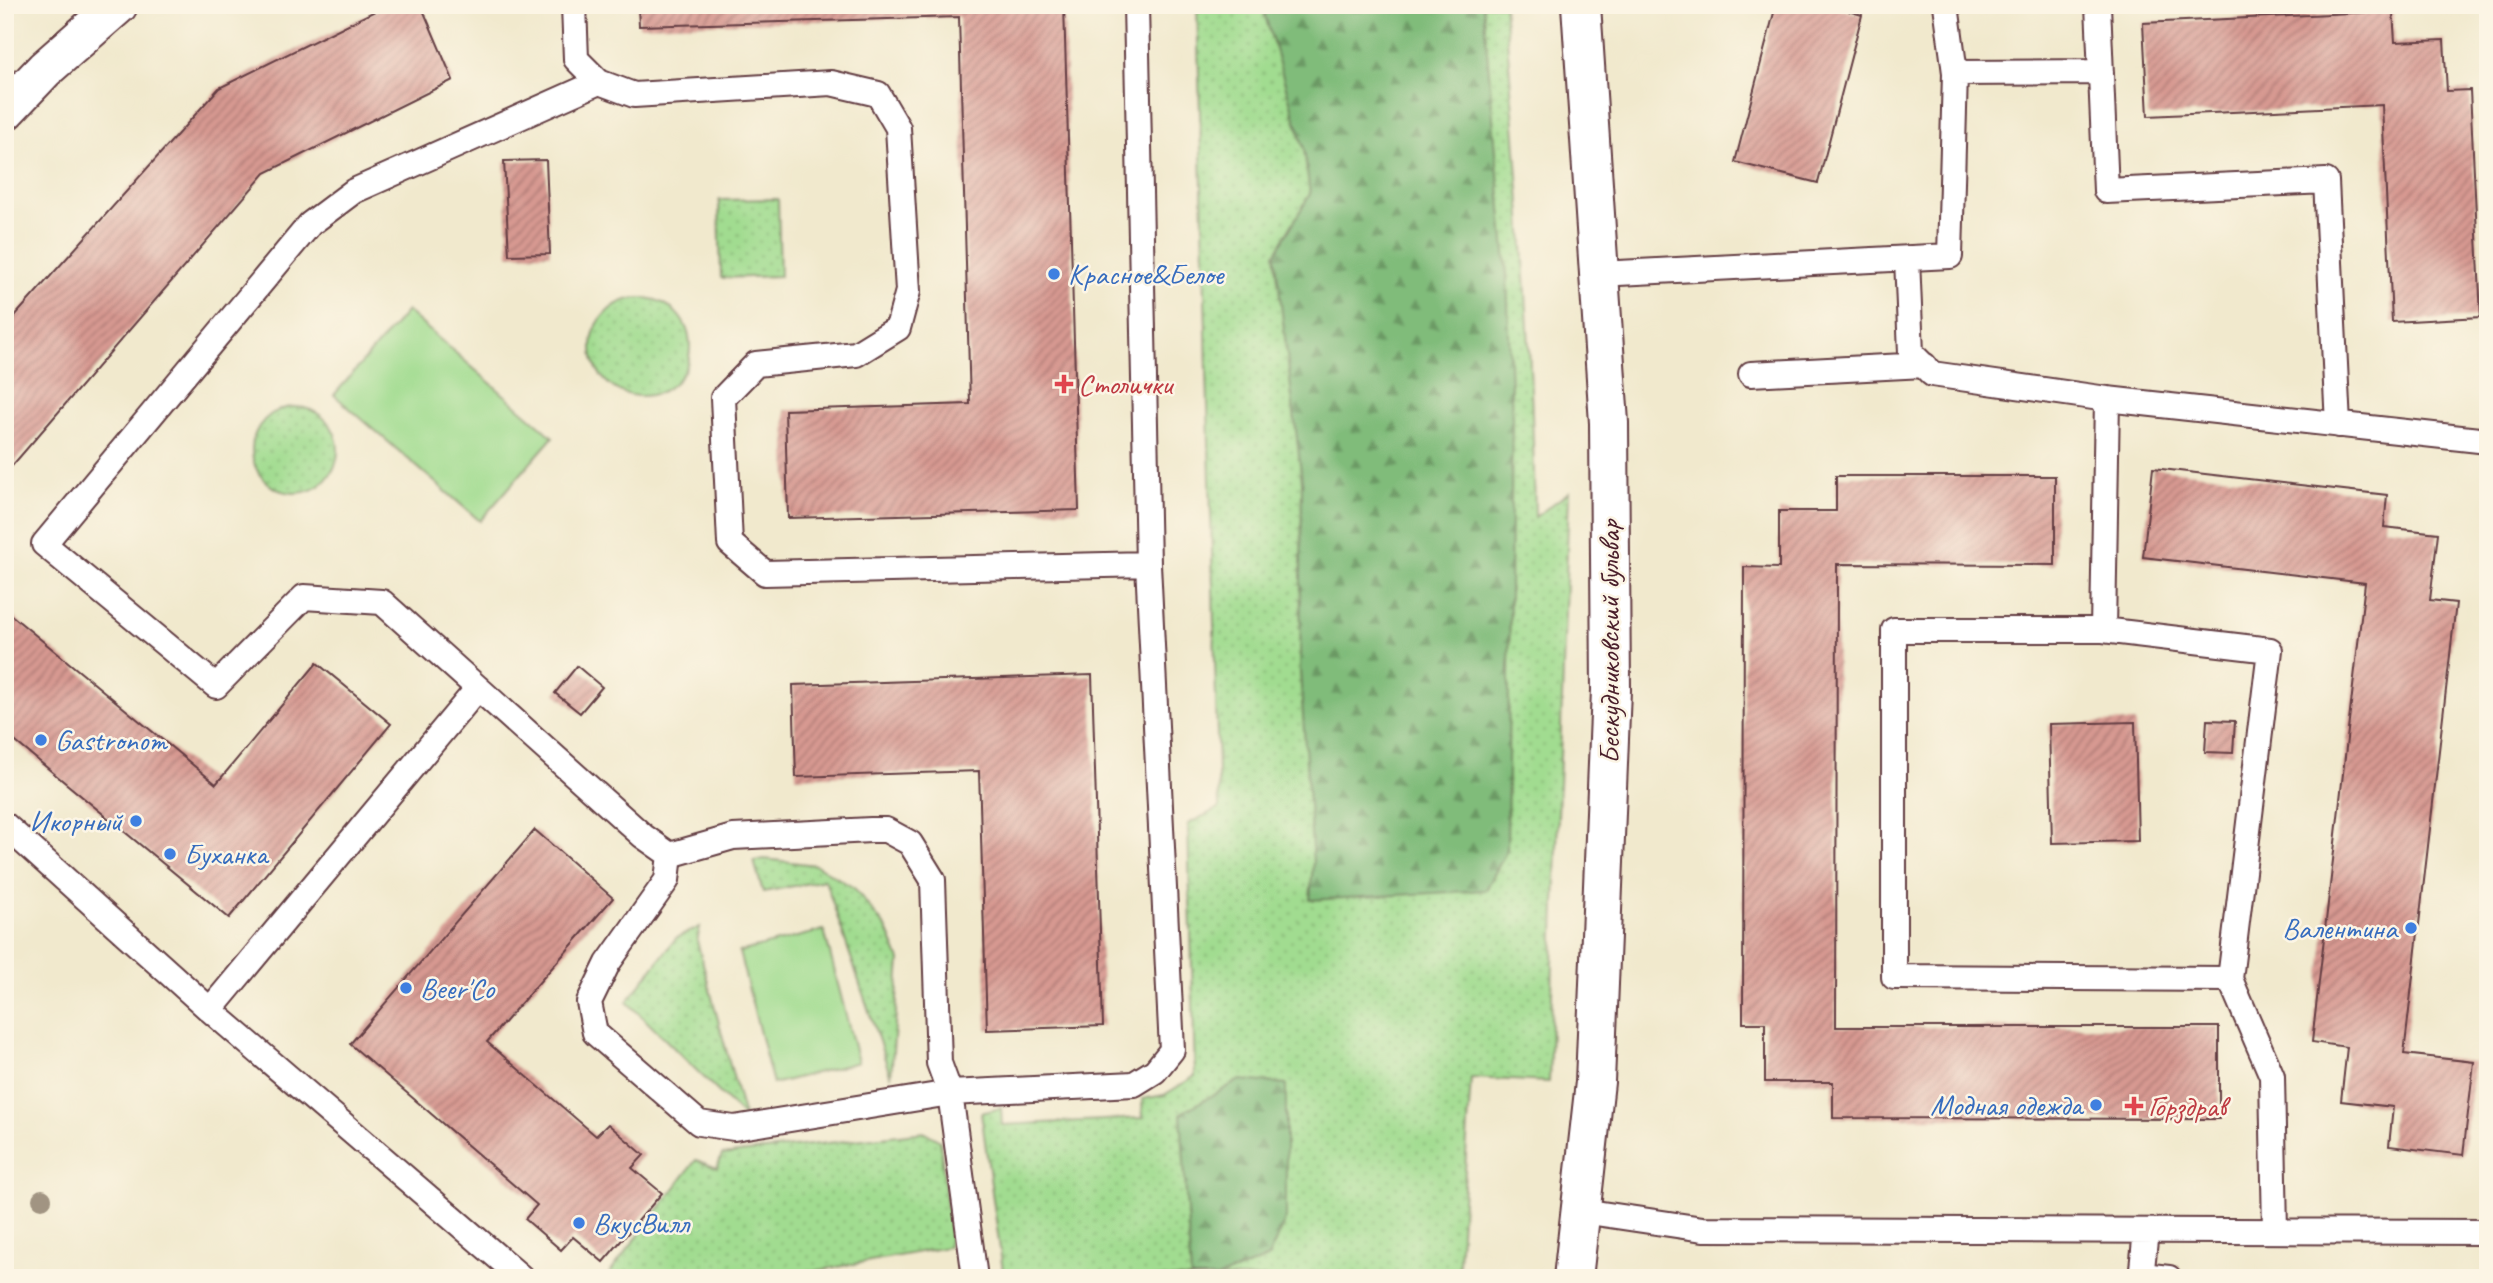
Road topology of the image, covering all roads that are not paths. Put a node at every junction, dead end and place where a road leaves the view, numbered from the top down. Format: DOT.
graph roads {
  1 [pos="118,5"];
  2 [pos="574,5"];
  3 [pos="1136,5"];
  4 [pos="1581,5"];
  5 [pos="1946,5"];
  6 [pos="2098,5"];
  7 [pos="2101,72"];
  8 [pos="1955,74"];
  9 [pos="599,82"];
  10 [pos="5,111"];
  11 [pos="1907,258"];
  12 [pos="1599,274"];
  13 [pos="1924,365"];
  14 [pos="1751,374"];
  15 [pos="2107,399"];
  16 [pos="2338,425"];
  17 [pos="2488,441"];
  18 [pos="1148,564"];
  19 [pos="2103,630"];
  20 [pos="478,688"];
  21 [pos="5,825"];
  22 [pos="670,855"];
  23 [pos="2230,979"];
  24 [pos="210,1010"];
  25 [pos="950,1093"];
  26 [pos="1582,1211"];
  27 [pos="2146,1231"];
  28 [pos="2275,1231"];
  29 [pos="2488,1232"];
  30 [pos="2142,1276"];
  31 [pos="522,1278"];
  32 [pos="975,1278"];
  33 [pos="1573,1278"];
  34 [pos="2169,1278"];
  1 -- 10 [label="street"];
  2 -- 9 [label="lane"];
  3 -- 18 [label="lane"];
  4 -- 12 [label="street, Бескудниковский бульвар"];
  5 -- 8 [label="lane"];
  6 -- 7 [label="lane"];
  7 -- 8 [label="lane"];
  7 -- 16 [label="lane"];
  8 -- 11 [label="lane"];
  9 -- 18 [label="lane"];
  9 -- 20 [label="lane"];
  11 -- 12 [label="lane"];
  11 -- 13 [label="lane"];
  12 -- 26 [label="street, Бескудниковский бульвар"];
  13 -- 14 [label="lane"];
  13 -- 15 [label="lane"];
  15 -- 16 [label="lane"];
  15 -- 19 [label="lane"];
  16 -- 17 [label="lane"];
  18 -- 25 [label="lane"];
  19 -- 23 [label="lane"];
  19 -- 23 [label="lane"];
  20 -- 22 [label="lane"];
  20 -- 24 [label="lane"];
  21 -- 24 [label="lane"];
  22 -- 25 [label="lane"];
  22 -- 25 [label="lane"];
  23 -- 28 [label="lane"];
  24 -- 31 [label="lane"];
  25 -- 32 [label="lane"];
  26 -- 27 [label="lane"];
  26 -- 33 [label="street, Бескудниковский бульвар"];
  27 -- 28 [label="lane"];
  27 -- 30 [label="lane"];
  28 -- 29 [label="lane"];
  30 -- 34 [label="lane"];
}
